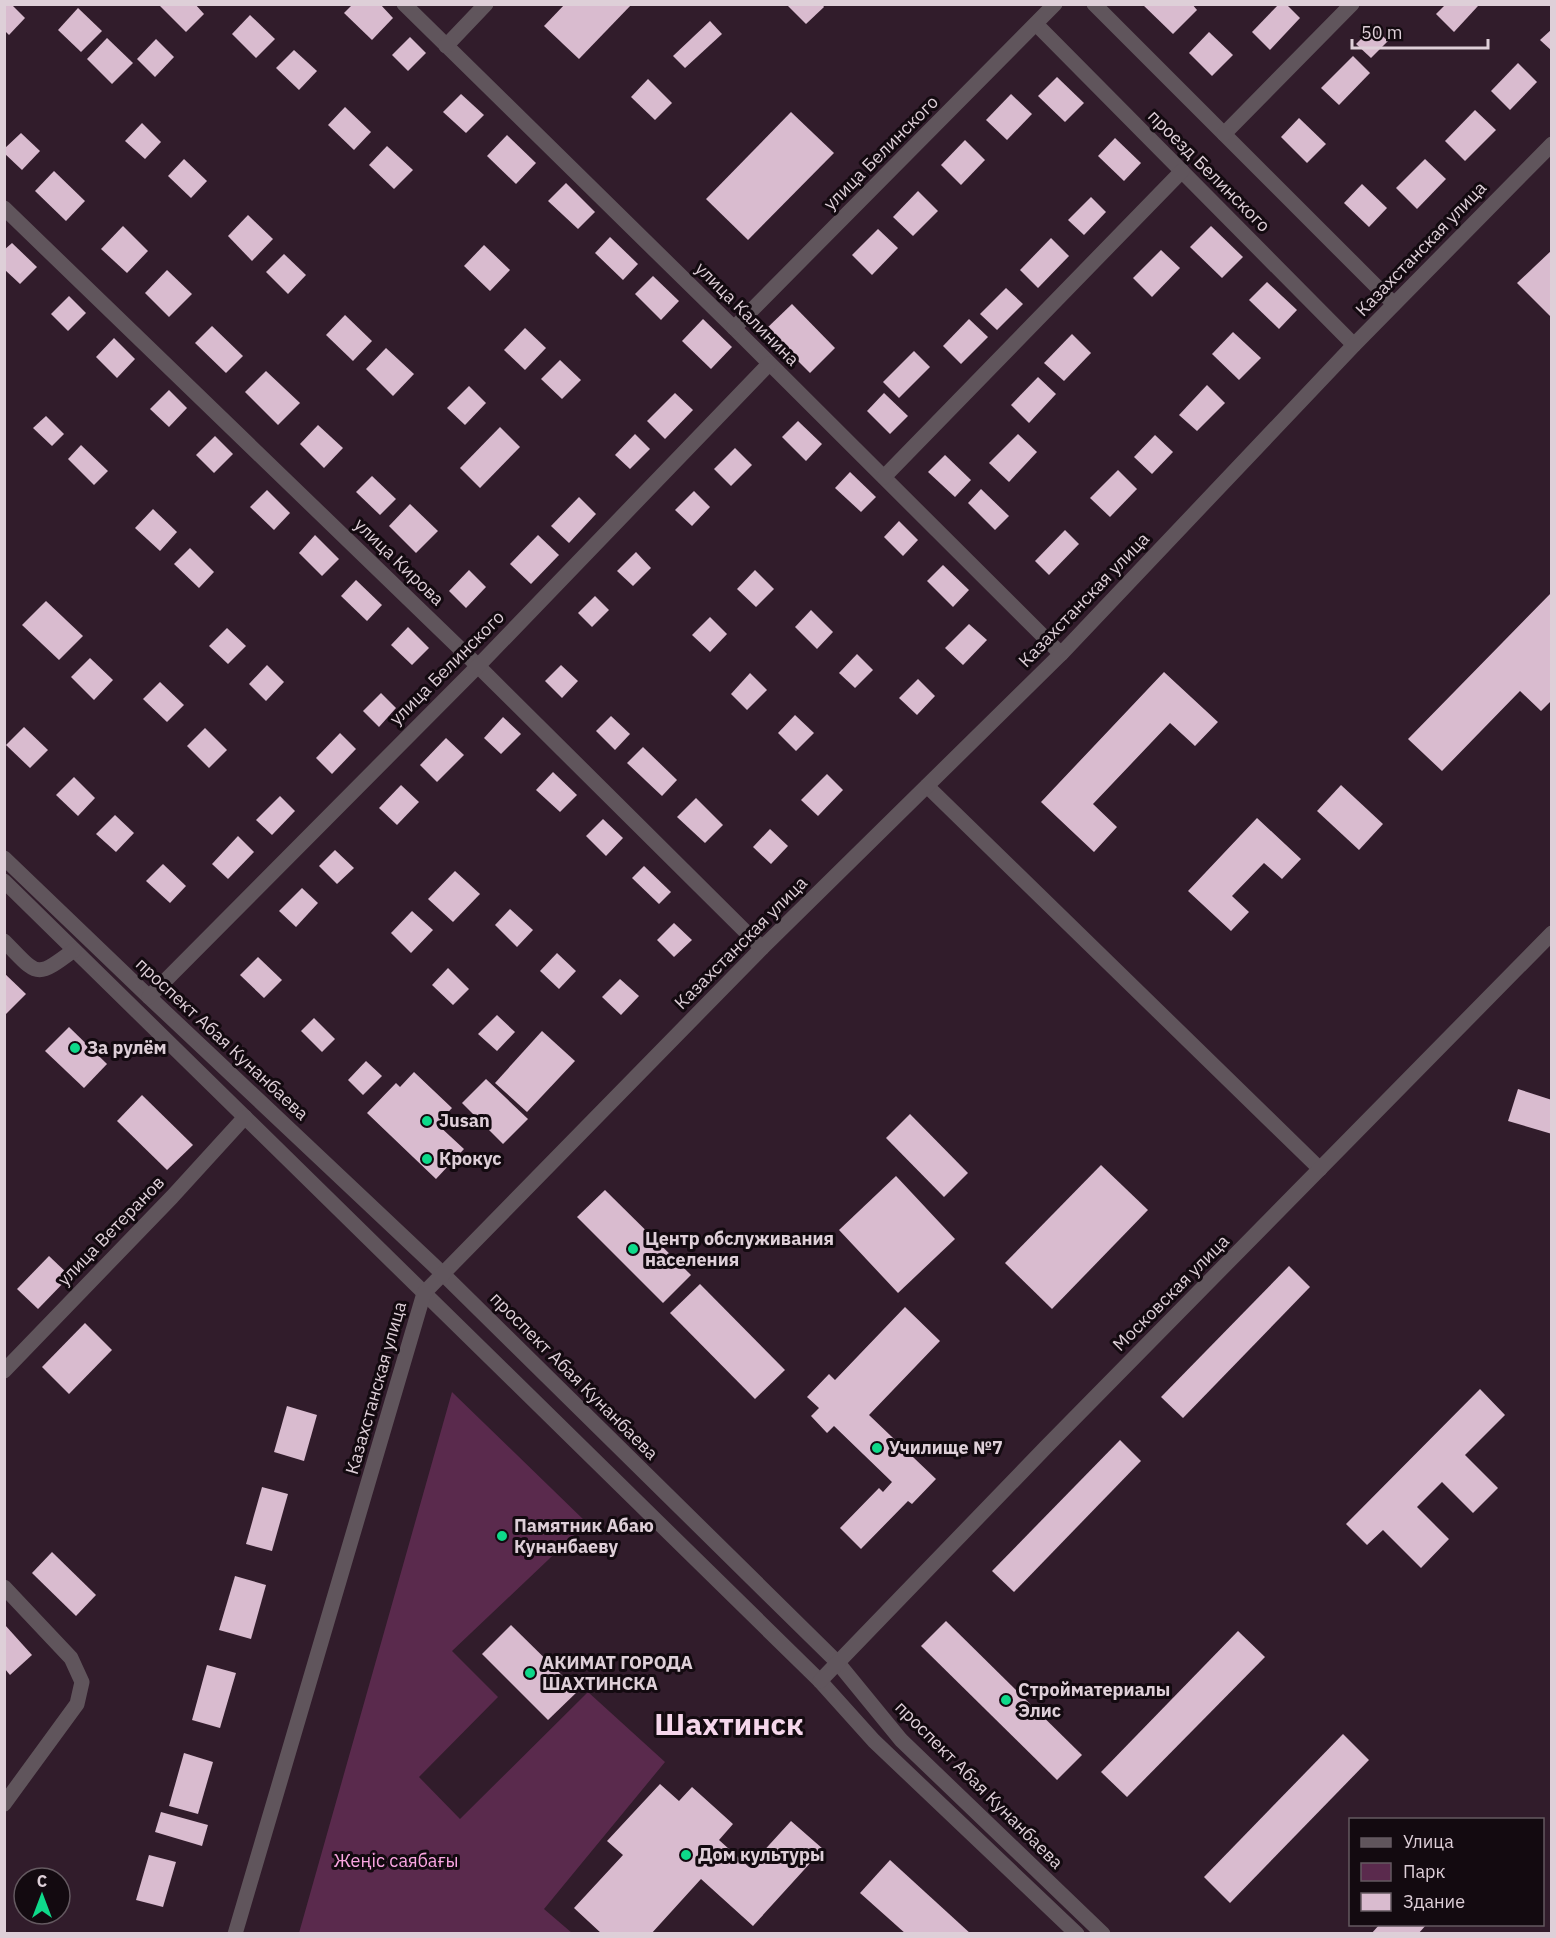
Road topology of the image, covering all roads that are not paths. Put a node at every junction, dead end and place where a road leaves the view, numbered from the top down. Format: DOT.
graph roads {
  1 [pos="404,4"];
  2 [pos="486,4"];
  3 [pos="1054,4"];
  4 [pos="1094,4"];
  5 [pos="1352,4"];
  6 [pos="1036,24"];
  7 [pos="446,45"];
  8 [pos="1224,134"];
  9 [pos="1551,144"];
  10 [pos="1182,171"];
  11 [pos="4,208"];
  12 [pos="1394,304"];
  13 [pos="734,328"];
  14 [pos="1354,345"];
  15 [pos="769,364"];
  16 [pos="884,477"];
  17 [pos="1061,654"];
  18 [pos="478,666"];
  19 [pos="927,786"];
  20 [pos="4,858"];
  21 [pos="4,881"];
  22 [pos="1551,933"];
  23 [pos="4,941"];
  24 [pos="762,948"];
  25 [pos="74,950"];
  26 [pos="149,997"];
  27 [pos="245,1117"];
  28 [pos="1320,1168"];
  29 [pos="443,1274"];
  30 [pos="424,1293"];
  31 [pos="4,1371"];
  32 [pos="4,1587"];
  33 [pos="838,1663"];
  34 [pos="820,1681"];
  35 [pos="4,1804"];
  36 [pos="235,1934"];
  37 [pos="1077,1934"];
  38 [pos="1103,1934"];
  1 -- 7 [label="street, улица Калинина"];
  2 -- 7 [label="street"];
  3 -- 6 [label="street, улица Белинского"];
  4 -- 8 [label="street, проезд Белинского"];
  5 -- 8 [label="street"];
  6 -- 10 [label="street, проезд Белинского"];
  6 -- 13 [label="street, улица Белинского"];
  7 -- 13 [label="street, улица Калинина"];
  8 -- 12 [label="street, проезд Белинского"];
  9 -- 12 [label="street, Казахстанская улица"];
  10 -- 14 [label="street, проезд Белинского"];
  10 -- 16 [label="street"];
  11 -- 18 [label="street, улица Кирова"];
  12 -- 14 [label="street, Казахстанская улица"];
  13 -- 15 [label="street, улица Калинина"];
  14 -- 17 [label="street, Казахстанская улица"];
  15 -- 16 [label="street, улица Калинина"];
  15 -- 18 [label="street, улица Белинского"];
  16 -- 17 [label="street, улица Калинина"];
  17 -- 19 [label="street, Казахстанская улица"];
  18 -- 24 [label="street, улица Кирова"];
  18 -- 26 [label="street, улица Белинского"];
  19 -- 24 [label="street, Казахстанская улица"];
  19 -- 28 [label="street"];
  20 -- 26 [label="street, проспект Абая Кунанбаева"];
  21 -- 25 [label="street, проспект Абая Кунанбаева"];
  22 -- 28 [label="street, Московская улица"];
  23 -- 25 [label="street"];
  24 -- 29 [label="street, Казахстанская улица"];
  25 -- 27 [label="street, проспект Абая Кунанбаева"];
  26 -- 29 [label="street, проспект Абая Кунанбаева"];
  27 -- 30 [label="street, проспект Абая Кунанбаева"];
  27 -- 31 [label="street, улица Ветеранов"];
  28 -- 33 [label="street, Московская улица"];
  29 -- 30 [label="street, Казахстанская улица"];
  29 -- 33 [label="street, проспект Абая Кунанбаева"];
  30 -- 34 [label="street, проспект Абая Кунанбаева"];
  30 -- 36 [label="street, Казахстанская улица"];
  32 -- 35 [label="street"];
  33 -- 34 [label="street, Московская улица"];
  33 -- 38 [label="street, проспект Абая Кунанбаева"];
  34 -- 37 [label="street, проспект Абая Кунанбаева"];
}
